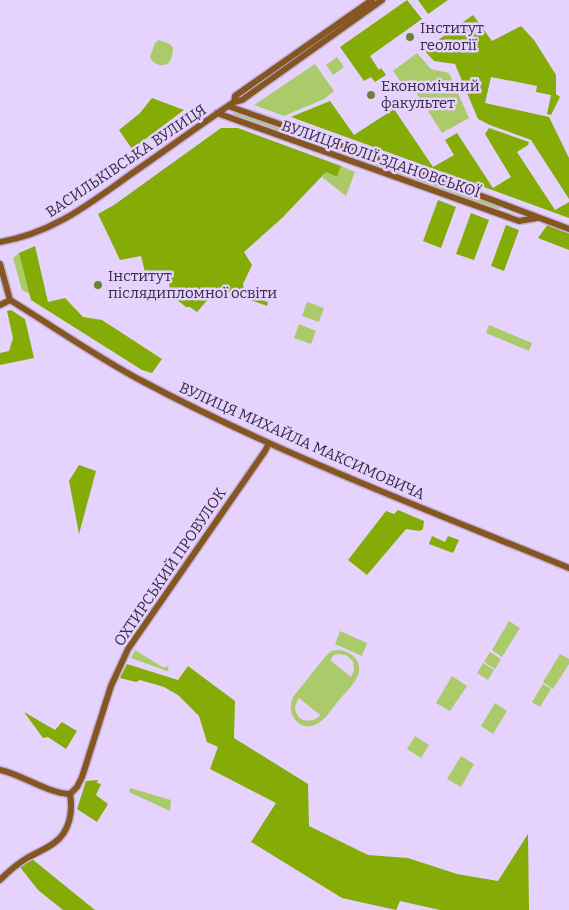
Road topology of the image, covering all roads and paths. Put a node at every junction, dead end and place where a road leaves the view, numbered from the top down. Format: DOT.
graph roads {
  1 [pos="372,0"];
  2 [pos="382,0"];
  3 [pos="231,104"];
  4 [pos="217,114"];
  5 [pos="538,218"];
  6 [pos="569,229"];
  7 [pos="0,242"];
  8 [pos="0,264"];
  9 [pos="10,300"];
  10 [pos="0,305"];
  11 [pos="269,443"];
  12 [pos="569,568"];
  13 [pos="0,770"];
  14 [pos="70,794"];
  15 [pos="0,880"];
  1 -- 3 [label="main road, ВАСИЛЬКІВСЬКА ВУЛИЦЯ"];
  2 -- 3 [label="main road, ВАСИЛЬКІВСЬКА ВУЛИЦЯ"];
  3 -- 4 [label="main road, ВАСИЛЬКІВСЬКА ВУЛИЦЯ"];
  3 -- 5 [label="main road, ВУЛИЦЯ ЮЛІЇ ЗДАНОВСЬКОЇ"];
  4 -- 5 [label="main road, ВУЛИЦЯ ЮЛІЇ ЗДАНОВСЬКОЇ"];
  4 -- 7 [label="main road, ВАСИЛЬКІВСЬКА ВУЛИЦЯ"];
  5 -- 6 [label="main road, ВУЛИЦЯ ЮЛІЇ ЗДАНОВСЬКОЇ"];
  8 -- 9 [label="main road"];
  9 -- 10 [label="main road"];
  9 -- 11 [label="main road, ВУЛИЦЯ МИХАЙЛА МАКСИМОВИЧА"];
  11 -- 12 [label="main road, ВУЛИЦЯ МИХАЙЛА МАКСИМОВИЧА"];
  11 -- 14 [label="main road, ОХТИРСЬКИЙ ПРОВУЛОК"];
  13 -- 14 [label="main road"];
  14 -- 15 [label="main road"];
}
